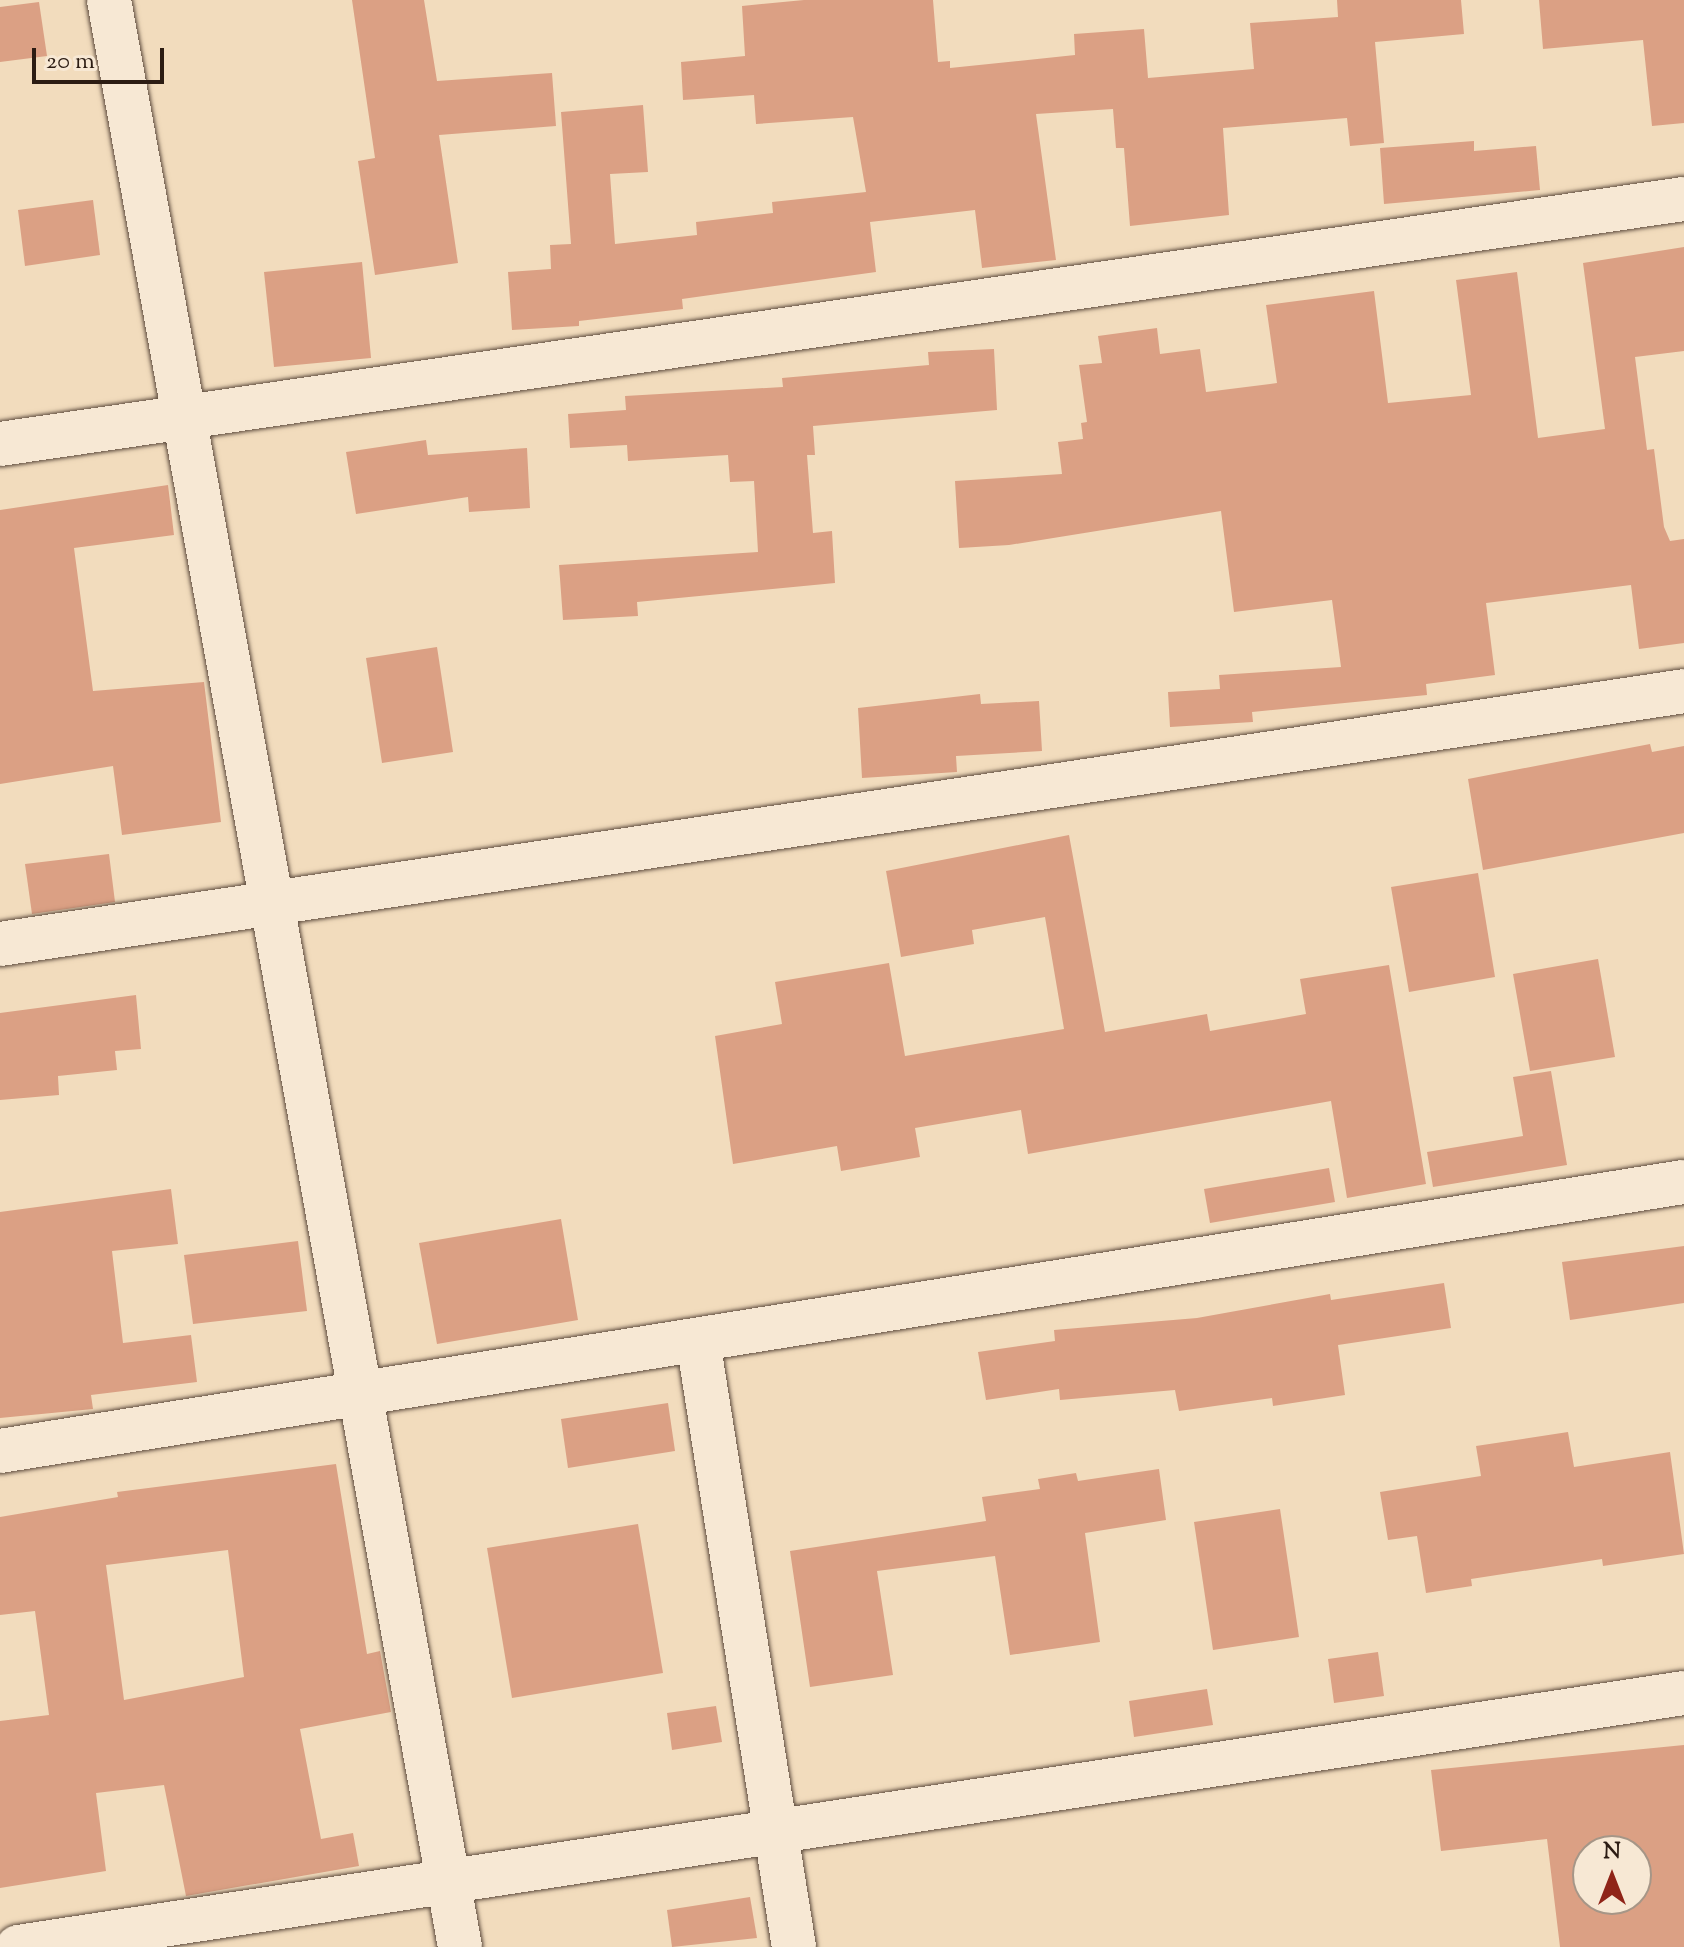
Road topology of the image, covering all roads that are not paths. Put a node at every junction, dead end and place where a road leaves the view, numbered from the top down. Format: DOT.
graph roads {
  1 [pos="109,0"];
  2 [pos="1684,199"];
  3 [pos="184,414"];
  4 [pos="0,444"];
  5 [pos="1684,691"];
  6 [pos="271,899"];
  7 [pos="0,944"];
  8 [pos="1684,1182"];
  9 [pos="698,1341"];
  10 [pos="361,1395"];
  11 [pos="0,1451"];
  12 [pos="1684,1693"];
  13 [pos="775,1831"];
  14 [pos="448,1880"];
  15 [pos="18,1947"];
  16 [pos="460,1947"];
  17 [pos="794,1947"];
  1 -- 3 [label="street"];
  2 -- 3 [label="street"];
  3 -- 4 [label="street"];
  3 -- 6 [label="street"];
  5 -- 6 [label="street"];
  6 -- 7 [label="street"];
  6 -- 10 [label="street"];
  8 -- 9 [label="street"];
  9 -- 10 [label="street"];
  9 -- 13 [label="street"];
  10 -- 11 [label="street"];
  10 -- 14 [label="street"];
  12 -- 13 [label="street"];
  13 -- 14 [label="street"];
  13 -- 17 [label="street"];
  14 -- 15 [label="street"];
  14 -- 16 [label="street"];
}
